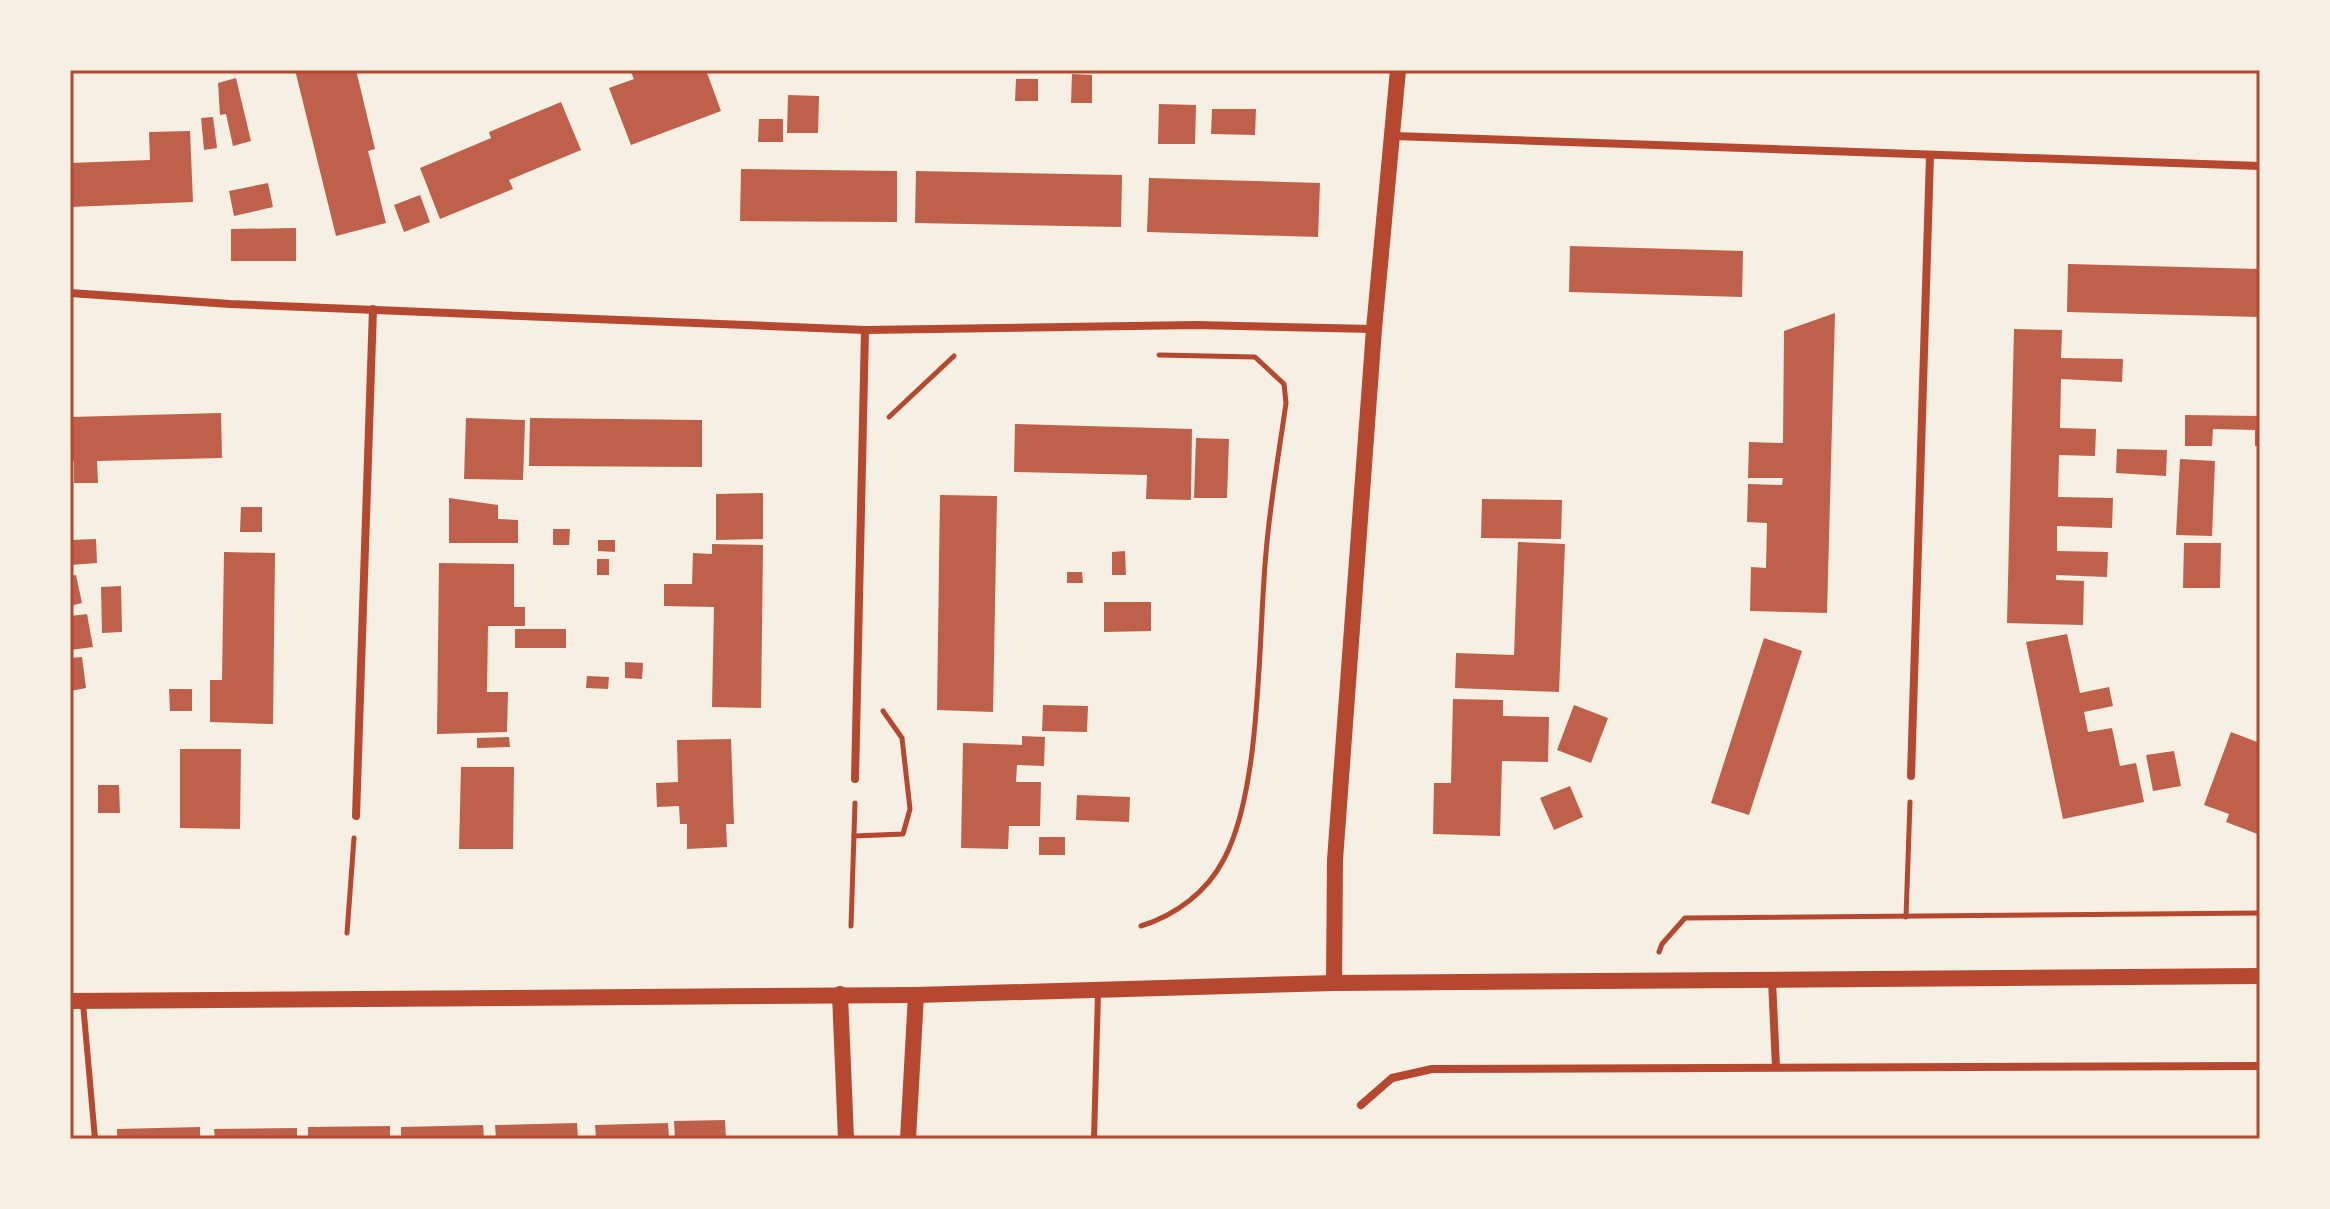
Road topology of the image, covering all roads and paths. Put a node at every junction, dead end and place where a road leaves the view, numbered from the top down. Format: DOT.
graph roads {
  1 [pos="1398,70"];
  2 [pos="1394,136"];
  3 [pos="1930,156"];
  4 [pos="2260,166"];
  5 [pos="70,293"];
  6 [pos="373,309"];
  7 [pos="1374,329"];
  8 [pos="865,330"];
  9 [pos="958,352"];
  10 [pos="1146,355"];
  11 [pos="889,432"];
  12 [pos="883,695"];
  13 [pos="1911,776"];
  14 [pos="855,779"];
  15 [pos="356,816"];
  16 [pos="854,836"];
  17 [pos="2260,913"];
  18 [pos="1906,917"];
  19 [pos="851,926"];
  20 [pos="1141,926"];
  21 [pos="347,933"];
  22 [pos="2260,976"];
  23 [pos="1772,979"];
  24 [pos="1651,980"];
  25 [pos="1334,983"];
  26 [pos="1098,990"];
  27 [pos="840,994"];
  28 [pos="916,995"];
  29 [pos="76,1001"];
  30 [pos="2260,1066"];
  31 [pos="1776,1067"];
  32 [pos="1361,1105"];
  33 [pos="95,1139"];
  34 [pos="846,1139"];
  35 [pos="908,1139"];
  36 [pos="1094,1139"];
  1 -- 2 [label="main road"];
  2 -- 3 [label="street"];
  2 -- 7 [label="main road"];
  3 -- 4 [label="street"];
  3 -- 13 [label="street"];
  5 -- 6 [label="street"];
  6 -- 8 [label="street"];
  6 -- 15 [label="street"];
  7 -- 8 [label="street"];
  7 -- 25 [label="main road"];
  8 -- 14 [label="street"];
  9 -- 11 [label="path"];
  10 -- 20 [label="path"];
  12 -- 16 [label="path"];
  13 -- 18 [label="path"];
  14 -- 16 [label="path"];
  15 -- 21 [label="path"];
  16 -- 19 [label="path"];
  17 -- 18 [label="path"];
  18 -- 24 [label="path"];
  22 -- 23 [label="main road"];
  23 -- 24 [label="main road"];
  23 -- 31 [label="street"];
  24 -- 25 [label="main road"];
  25 -- 26 [label="main road"];
  26 -- 28 [label="main road"];
  26 -- 36 [label="lane"];
  27 -- 28 [label="main road"];
  27 -- 29 [label="main road"];
  27 -- 34 [label="main road"];
  28 -- 35 [label="main road"];
  29 -- 33 [label="lane"];
  30 -- 31 [label="street"];
  31 -- 32 [label="street"];
}
